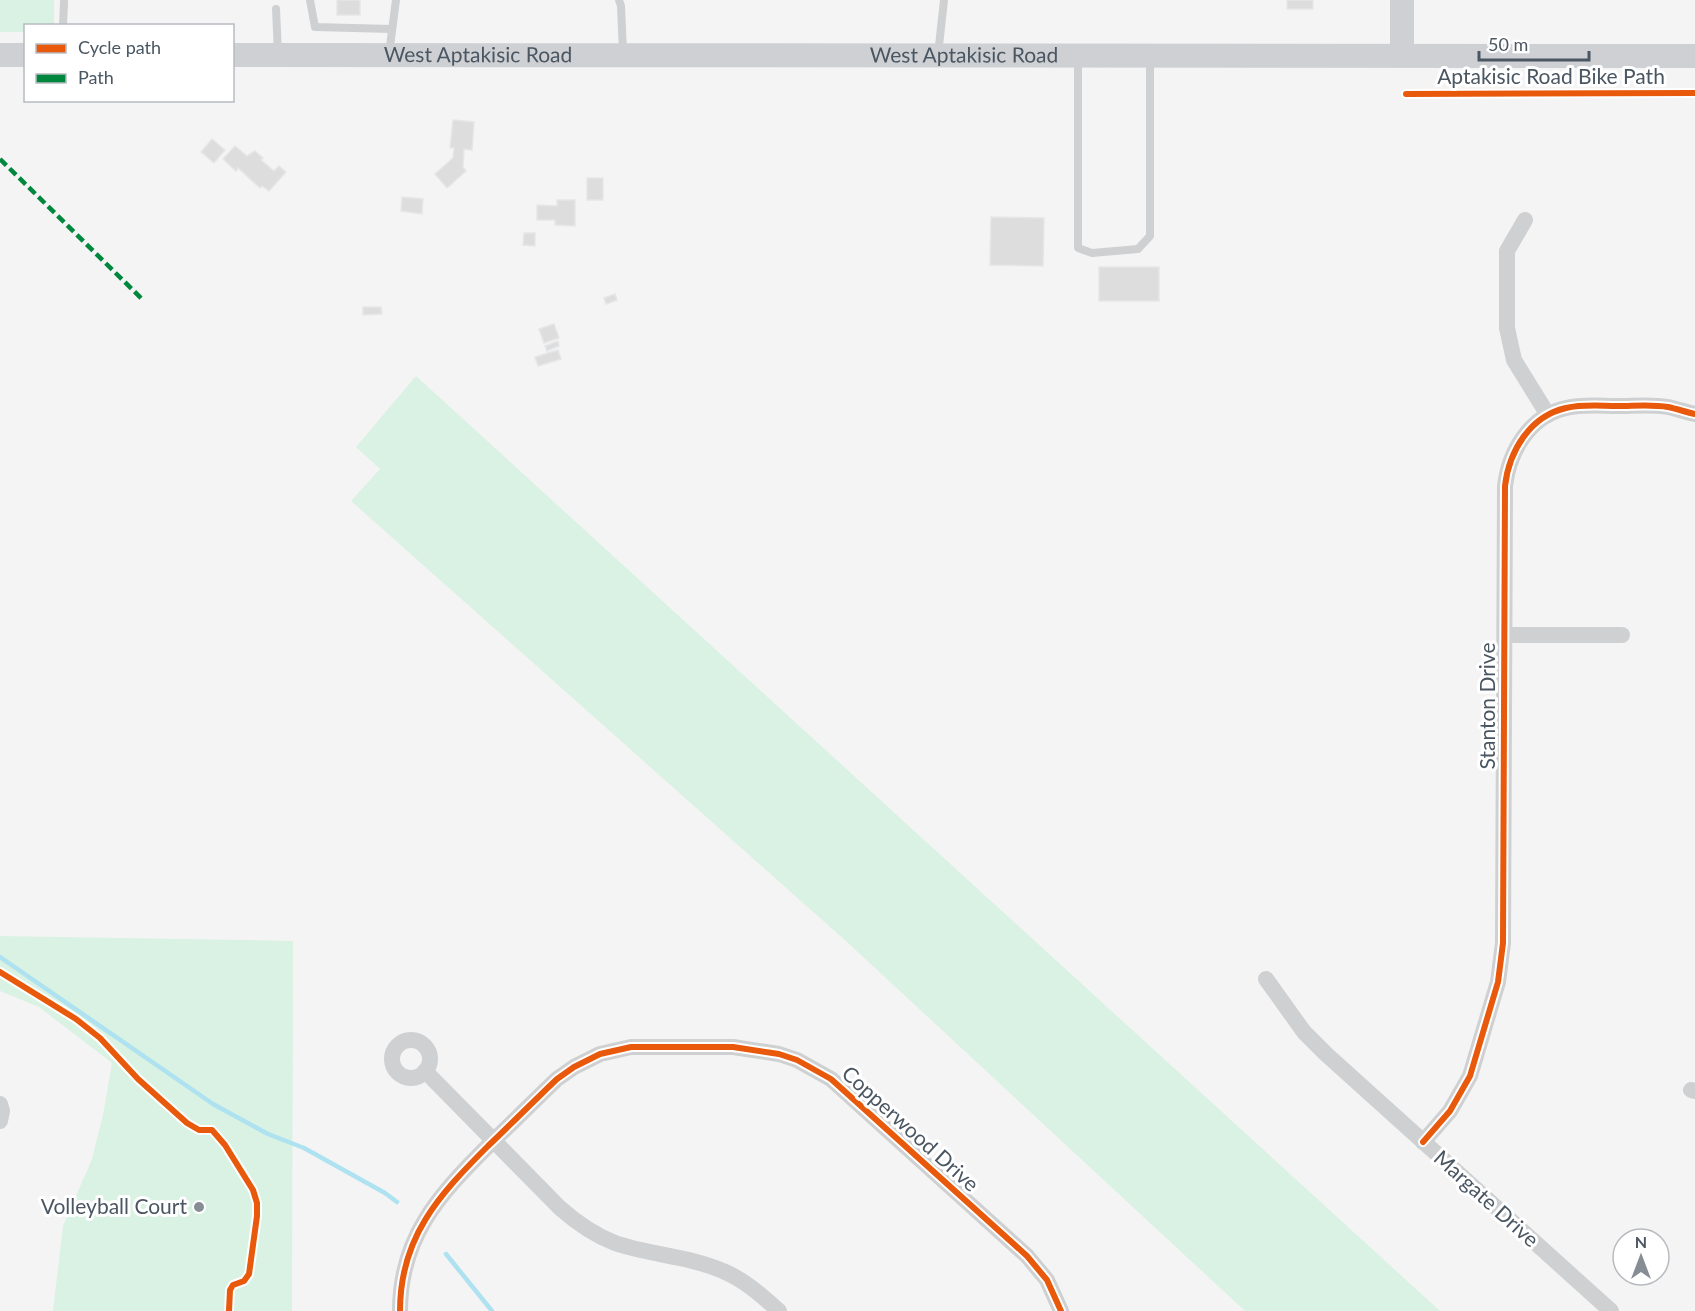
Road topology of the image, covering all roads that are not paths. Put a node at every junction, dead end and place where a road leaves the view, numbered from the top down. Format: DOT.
graph roads {
  1 [pos="310,0"];
  2 [pos="396,0"];
  3 [pos="944,0"];
  4 [pos="1402,0"];
  5 [pos="64,2"];
  6 [pos="621,2"];
  7 [pos="276,9"];
  8 [pos="63,24"];
  9 [pos="392,29"];
  10 [pos="0,55"];
  11 [pos="24,55"];
  12 [pos="234,55"];
  13 [pos="278,55"];
  14 [pos="389,55"];
  15 [pos="938,55"];
  16 [pos="1078,55"];
  17 [pos="1150,55"];
  18 [pos="1402,55"];
  19 [pos="623,56"];
  20 [pos="1695,56"];
  21 [pos="1525,220"];
  22 [pos="1695,414"];
  23 [pos="1548,415"];
  24 [pos="1505,635"];
  25 [pos="1622,635"];
  26 [pos="1266,979"];
  27 [pos="425,1071"];
  28 [pos="0,1104"];
  29 [pos="0,1121"];
  30 [pos="495,1140"];
  31 [pos="1423,1142"];
  32 [pos="400,1311"];
  33 [pos="779,1311"];
  34 [pos="1061,1311"];
  35 [pos="1611,1311"];
  1 -- 9 [label="lane"];
  2 -- 9 [label="lane"];
  3 -- 15 [label="lane"];
  4 -- 18 [label="main road"];
  5 -- 8 [label="lane"];
  6 -- 19 [label="lane"];
  7 -- 13 [label="lane"];
  9 -- 14 [label="lane"];
  10 -- 11 [label="main road"];
  12 -- 13 [label="main road, West Aptakisic Road"];
  13 -- 14 [label="main road, West Aptakisic Road"];
  14 -- 19 [label="main road, West Aptakisic Road"];
  15 -- 16 [label="main road, West Aptakisic Road"];
  15 -- 19 [label="main road, West Aptakisic Road"];
  16 -- 17 [label="main road, West Aptakisic Road"];
  16 -- 17 [label="lane"];
  17 -- 18 [label="main road, West Aptakisic Road"];
  18 -- 20 [label="main road, West Aptakisic Road"];
  21 -- 23 [label="street"];
  22 -- 23 [label="street, Stanton Drive"];
  23 -- 24 [label="street, Stanton Drive"];
  24 -- 25 [label="street"];
  24 -- 31 [label="street, Stanton Drive"];
  26 -- 31 [label="street, Margate Drive"];
  27 -- 30 [label="street"];
  28 -- 29 [label="street"];
  30 -- 32 [label="street, Copperwood Drive"];
  30 -- 33 [label="street"];
  30 -- 34 [label="street, Copperwood Drive"];
  31 -- 35 [label="street, Margate Drive"];
}
